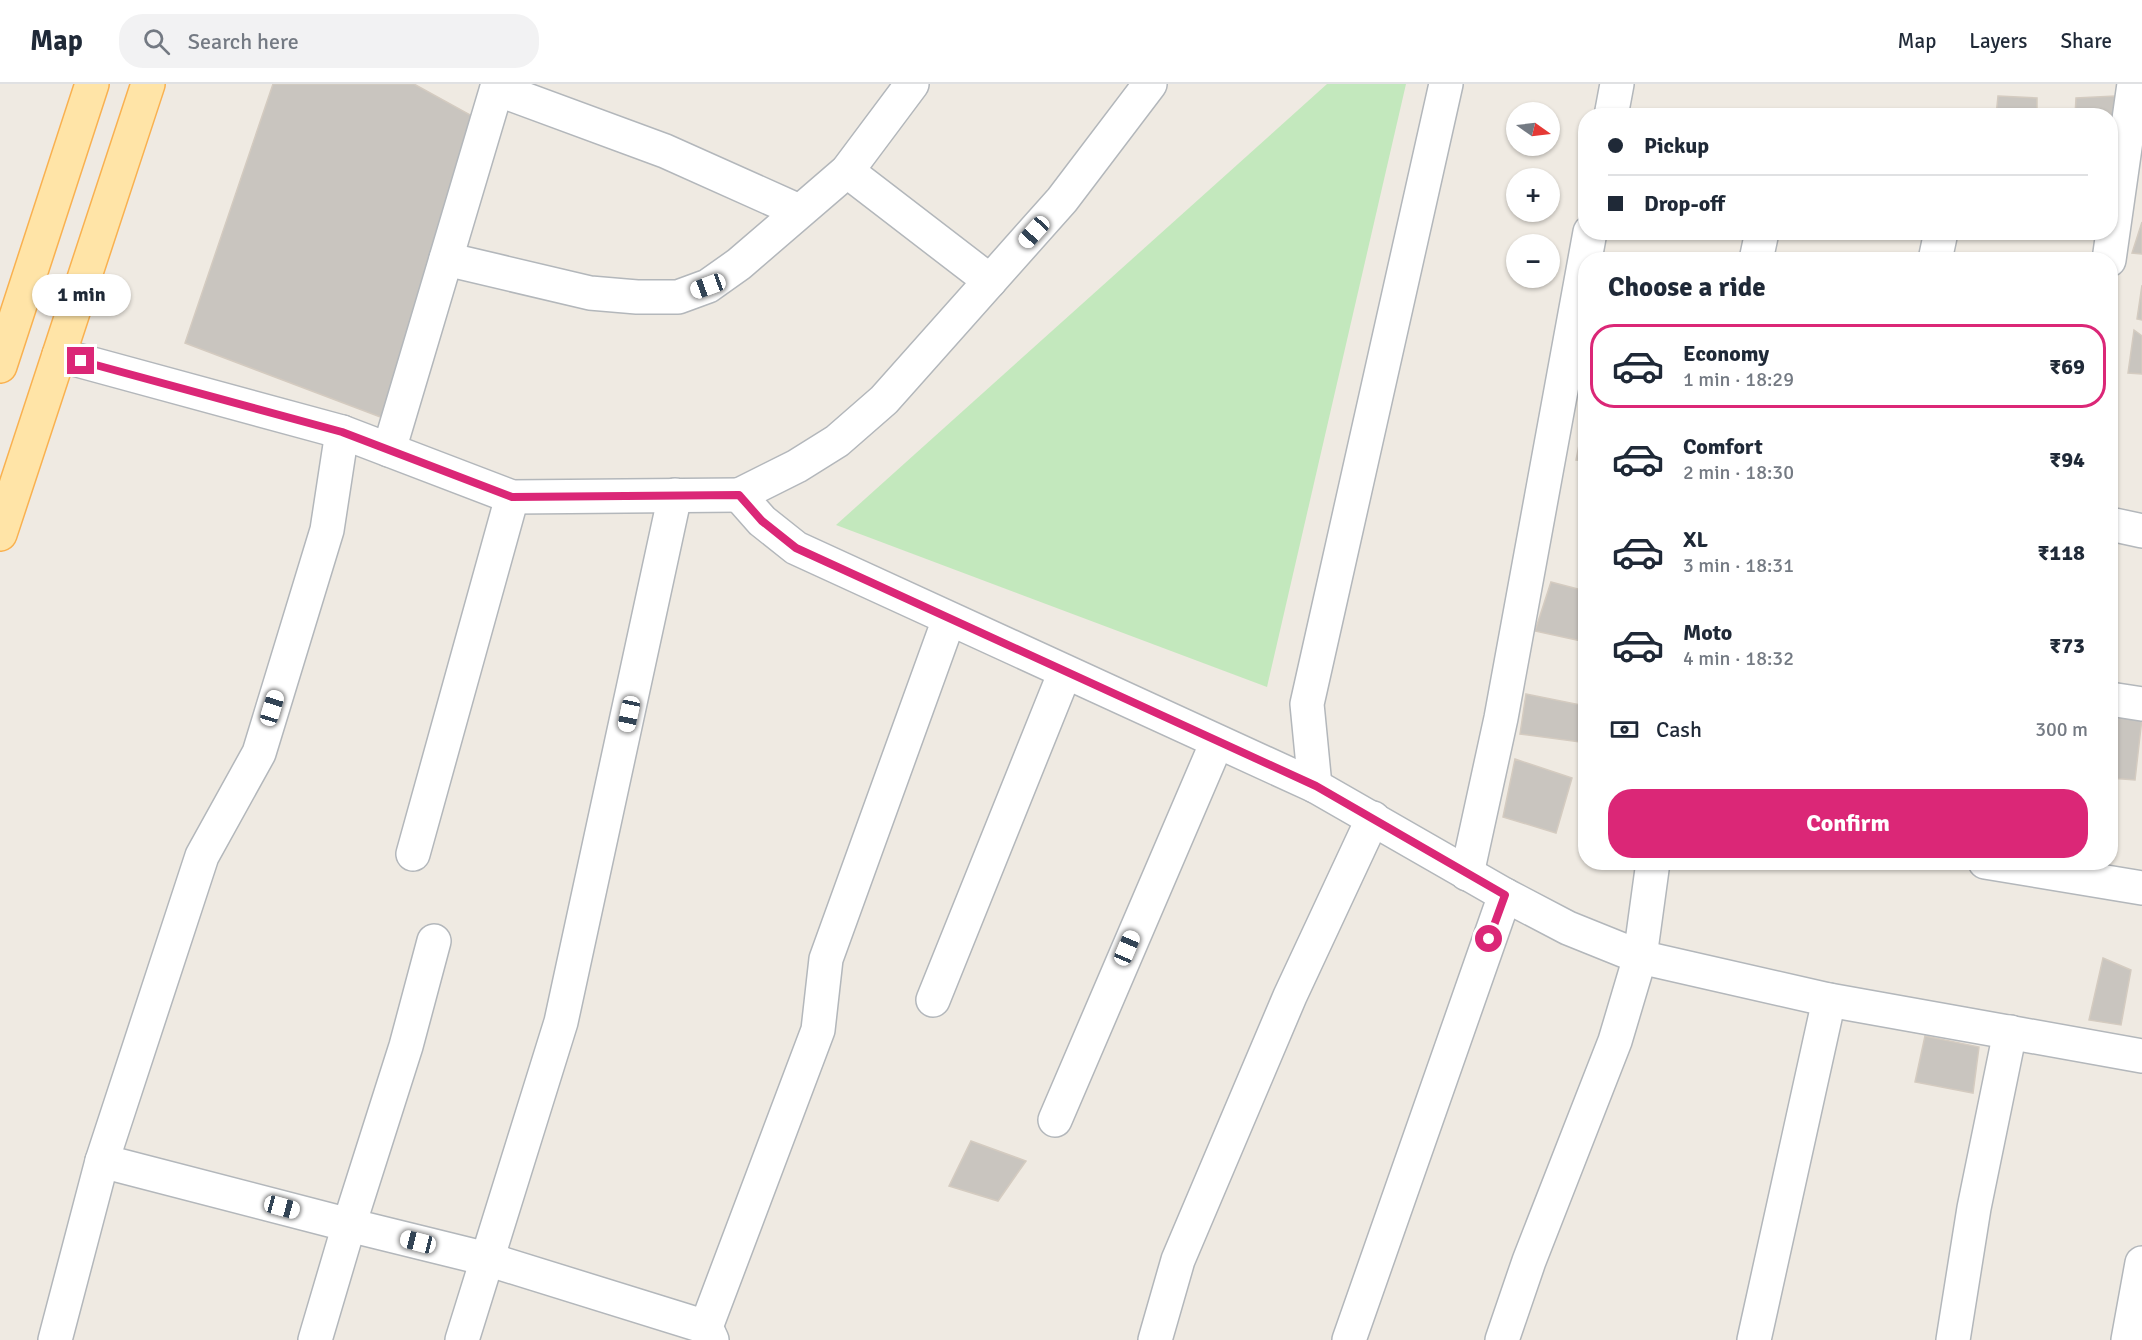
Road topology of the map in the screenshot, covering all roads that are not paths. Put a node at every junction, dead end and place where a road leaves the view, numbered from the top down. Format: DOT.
graph roads {
  1 [pos="92,84"];
  2 [pos="148,84"];
  3 [pos="912,84"];
  4 [pos="1150,84"];
  5 [pos="1446,84"];
  6 [pos="1617,84"];
  7 [pos="2134,84"];
  8 [pos="497,86"];
  9 [pos="1612,108"];
  10 [pos="847,171"];
  11 [pos="2118,177"];
  12 [pos="799,212"];
  13 [pos="446,259"];
  14 [pos="990,281"];
  15 [pos="1578,298"];
  16 [pos="59,355"];
  17 [pos="0,366"];
  18 [pos="342,432"];
  19 [pos="389,450"];
  20 [pos="675,495"];
  21 [pos="739,495"];
  22 [pos="512,497"];
  23 [pos="2118,526"];
  24 [pos="2142,531"];
  25 [pos="0,534"];
  26 [pos="949,619"];
  27 [pos="1065,672"];
  28 [pos="2118,700"];
  29 [pos="2142,704"];
  30 [pos="1217,742"];
  31 [pos="1316,786"];
  32 [pos="1373,818"];
  33 [pos="413,854"];
  34 [pos="1652,870"];
  35 [pos="2033,870"];
  36 [pos="1467,874"];
  37 [pos="2142,888"];
  38 [pos="1505,895"];
  39 [pos="434,941"];
  40 [pos="1640,957"];
  41 [pos="933,1000"];
  42 [pos="1829,1000"];
  43 [pos="2010,1032"];
  44 [pos="2142,1056"];
  45 [pos="1055,1120"];
  46 [pos="102,1161"];
  47 [pos="349,1225"];
  48 [pos="487,1260"];
  49 [pos="2142,1263"];
  50 [pos="709,1333"];
  51 [pos="55,1340"];
  52 [pos="315,1340"];
  53 [pos="462,1340"];
  54 [pos="1155,1340"];
  55 [pos="1349,1340"];
  56 [pos="1502,1340"];
  57 [pos="1754,1340"];
  58 [pos="1953,1340"];
  59 [pos="2128,1340"];
  1 -- 17 [label="main road"];
  2 -- 16 [label="main road"];
  3 -- 10 [label="street"];
  4 -- 14 [label="street"];
  5 -- 31 [label="street"];
  6 -- 9 [label="street"];
  7 -- 11 [label="street"];
  8 -- 12 [label="street"];
  8 -- 13 [label="street"];
  10 -- 12 [label="street"];
  10 -- 14 [label="street"];
  12 -- 13 [label="street"];
  13 -- 19 [label="street"];
  14 -- 21 [label="street"];
  15 -- 36 [label="street"];
  16 -- 18 [label="street"];
  16 -- 25 [label="main road"];
  18 -- 19 [label="street"];
  18 -- 46 [label="street"];
  19 -- 22 [label="street"];
  20 -- 21 [label="street"];
  20 -- 22 [label="street"];
  20 -- 48 [label="street"];
  21 -- 26 [label="street"];
  22 -- 33 [label="street"];
  23 -- 24 [label="street"];
  26 -- 27 [label="street"];
  26 -- 50 [label="street"];
  27 -- 30 [label="street"];
  27 -- 41 [label="street"];
  28 -- 29 [label="street"];
  30 -- 31 [label="street"];
  30 -- 45 [label="street"];
  31 -- 32 [label="street"];
  32 -- 36 [label="street"];
  32 -- 54 [label="street"];
  34 -- 40 [label="street"];
  35 -- 37 [label="street"];
  36 -- 38 [label="street"];
  38 -- 40 [label="street"];
  38 -- 55 [label="street"];
  39 -- 47 [label="street"];
  40 -- 42 [label="street"];
  40 -- 56 [label="street"];
  42 -- 43 [label="street"];
  42 -- 57 [label="street"];
  43 -- 44 [label="street"];
  43 -- 58 [label="street"];
  46 -- 47 [label="street"];
  46 -- 51 [label="street"];
  47 -- 48 [label="street"];
  47 -- 52 [label="street"];
  48 -- 50 [label="street"];
  48 -- 53 [label="street"];
  49 -- 59 [label="street"];
}
